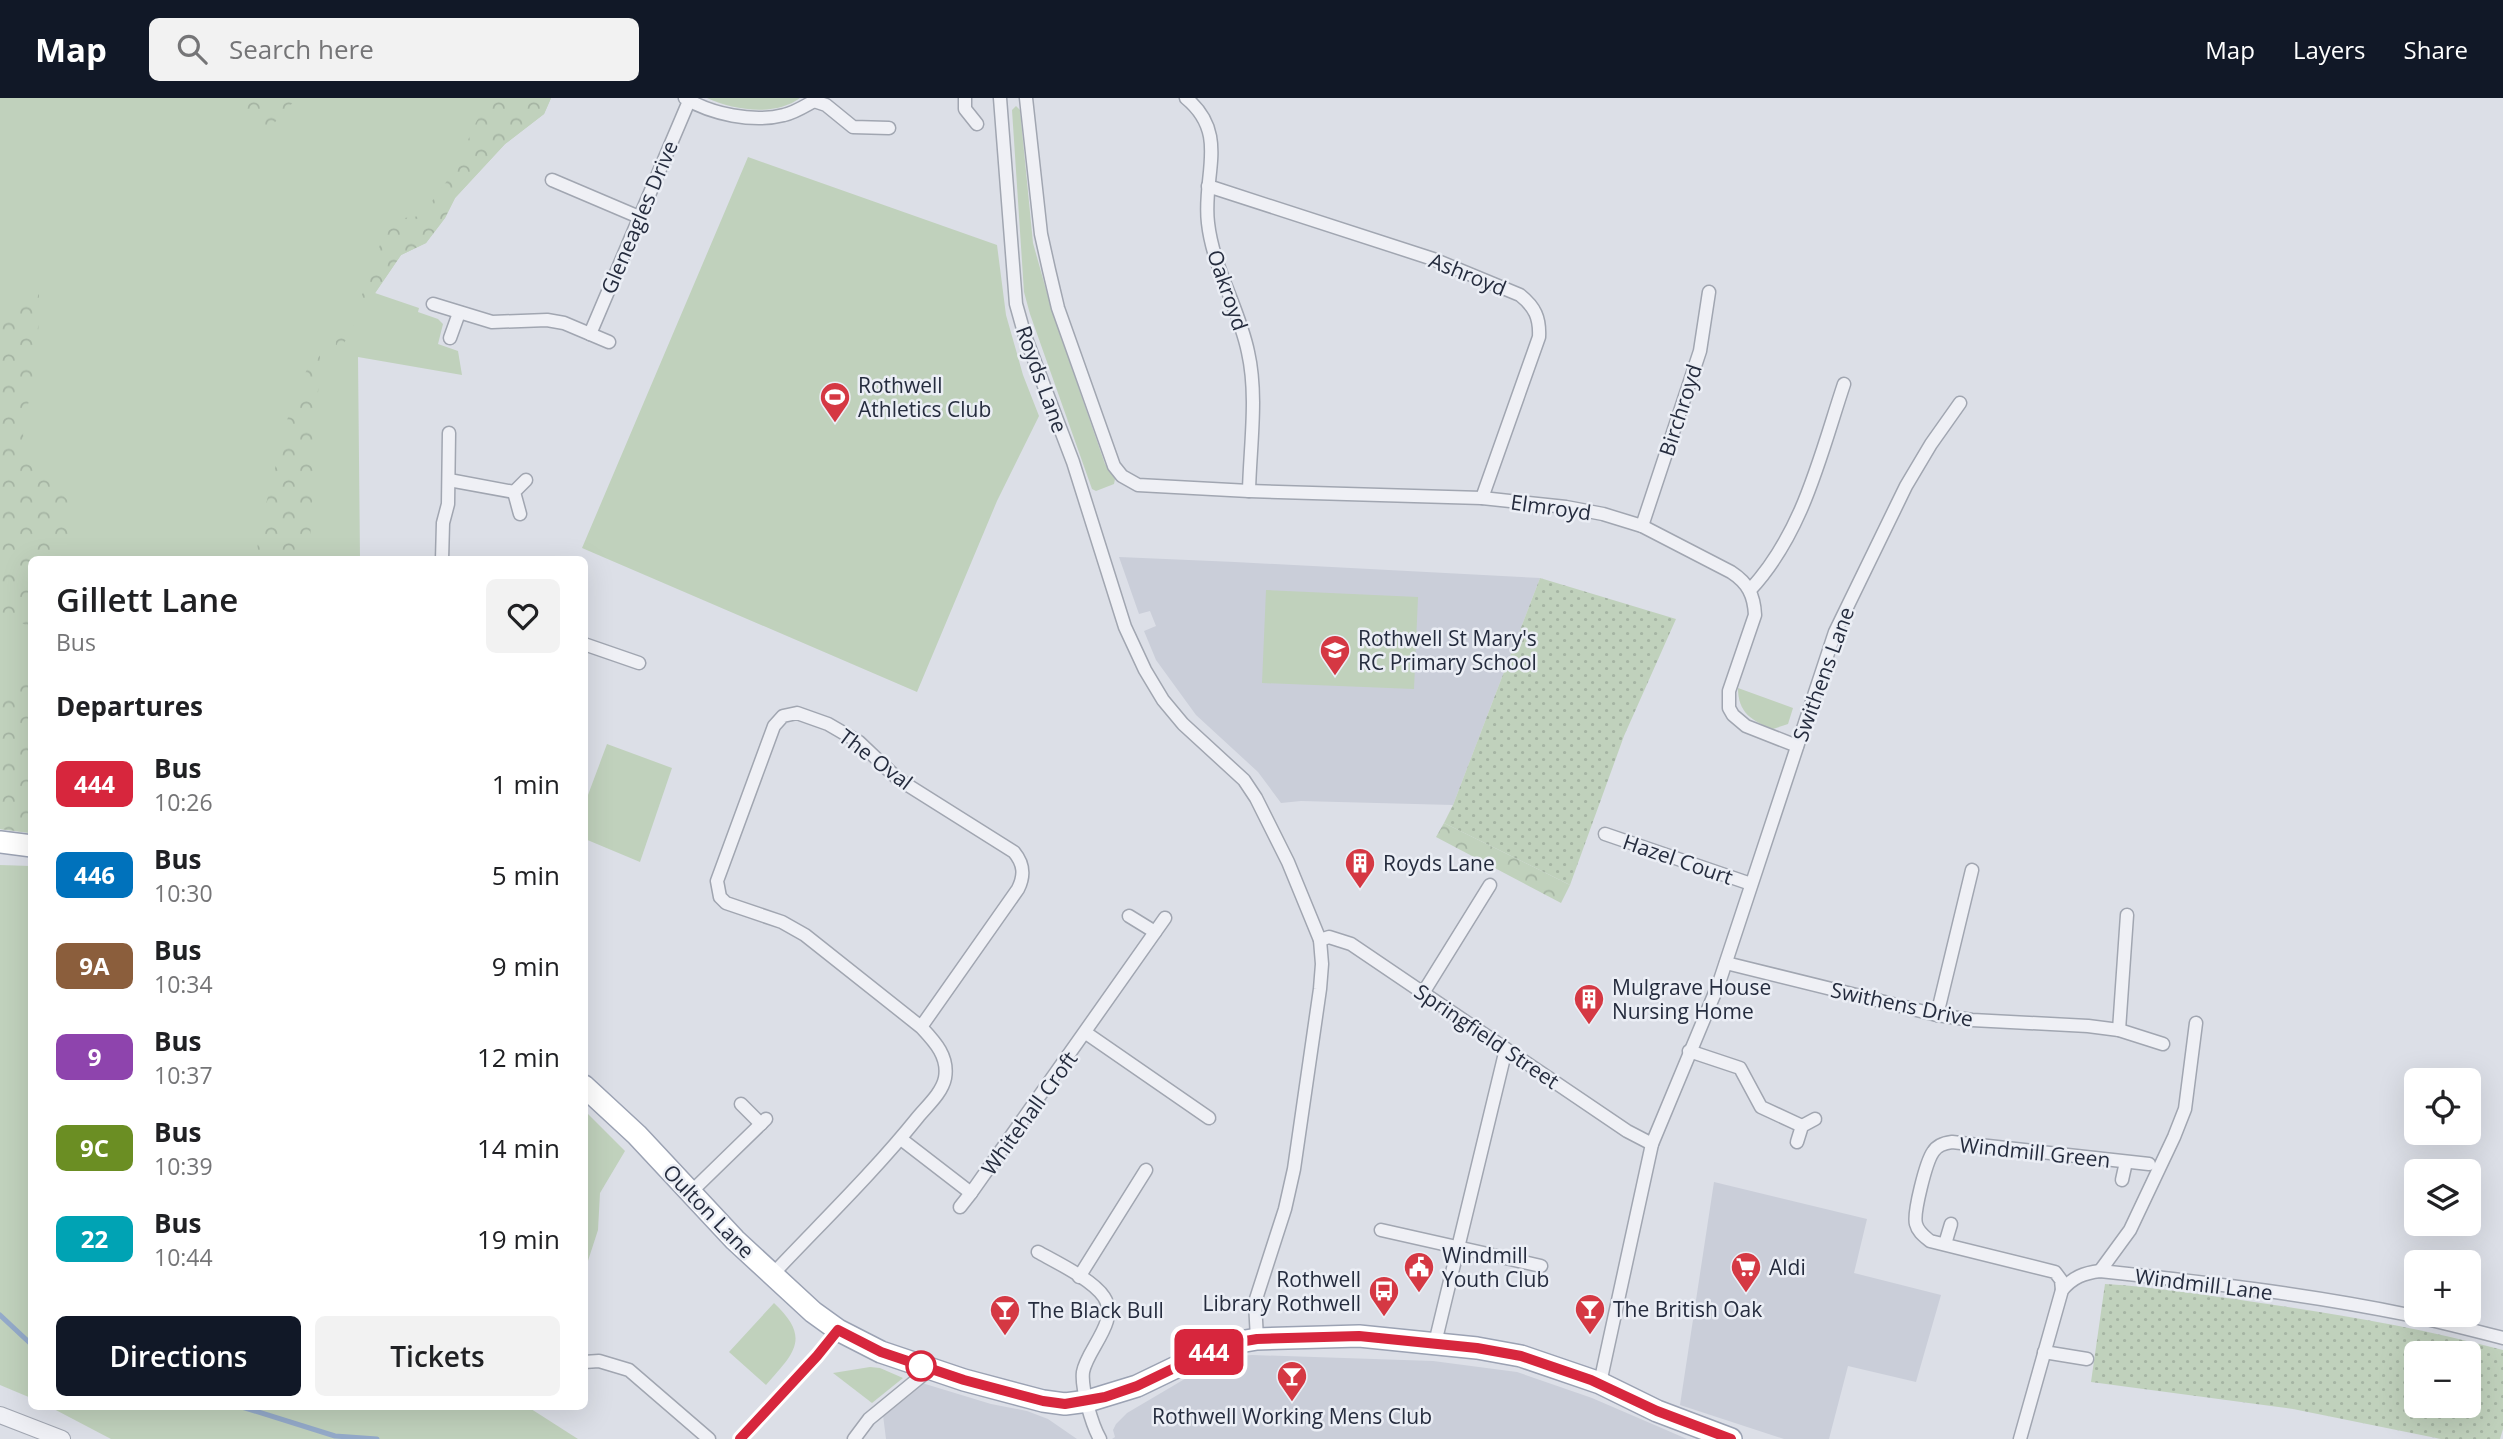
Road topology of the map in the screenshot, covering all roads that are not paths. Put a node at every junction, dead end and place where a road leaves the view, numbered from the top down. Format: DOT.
graph roads {
  1 [pos="965,98"];
  2 [pos="1000,98"];
  3 [pos="1026,98"];
  4 [pos="1186,98"];
  5 [pos="687,99"];
  6 [pos="815,99"];
  7 [pos="977,124"];
  8 [pos="889,128"];
  9 [pos="552,180"];
  10 [pos="1208,186"];
  11 [pos="639,217"];
  12 [pos="1709,292"];
  13 [pos="433,304"];
  14 [pos="459,313"];
  15 [pos="590,334"];
  16 [pos="450,338"];
  17 [pos="609,342"];
  18 [pos="1844,384"];
  19 [pos="1960,403"];
  20 [pos="449,433"];
  21 [pos="449,480"];
  22 [pos="526,480"];
  23 [pos="1130,482"];
  24 [pos="1249,491"];
  25 [pos="514,492"];
  26 [pos="1482,498"];
  27 [pos="520,514"];
  28 [pos="1642,526"];
  29 [pos="442,556"];
  30 [pos="1750,590"];
  31 [pos="588,645"];
  32 [pos="639,663"];
  33 [pos="1797,746"];
  34 [pos="1605,834"];
  35 [pos="0,842"];
  36 [pos="28,845"];
  37 [pos="1972,870"];
  38 [pos="1752,884"];
  39 [pos="1490,885"];
  40 [pos="2127,915"];
  41 [pos="1129,916"];
  42 [pos="1165,918"];
  43 [pos="1155,932"];
  44 [pos="1320,940"];
  45 [pos="1726,963"];
  46 [pos="1423,993"];
  47 [pos="1937,1015"];
  48 [pos="2196,1023"];
  49 [pos="921,1027"];
  50 [pos="2119,1030"];
  51 [pos="1086,1033"];
  52 [pos="2163,1044"];
  53 [pos="1506,1049"];
  54 [pos="1689,1051"];
  55 [pos="588,1090"];
  56 [pos="741,1104"];
  57 [pos="1209,1118"];
  58 [pos="1815,1119"];
  59 [pos="1802,1126"];
  60 [pos="901,1139"];
  61 [pos="1797,1142"];
  62 [pos="1652,1144"];
  63 [pos="2126,1162"];
  64 [pos="2149,1164"];
  65 [pos="1146,1170"];
  66 [pos="2122,1180"];
  67 [pos="691,1192"];
  68 [pos="971,1193"];
  69 [pos="960,1207"];
  70 [pos="1951,1224"];
  71 [pos="1381,1230"];
  72 [pos="1945,1244"];
  73 [pos="1459,1247"];
  74 [pos="1038,1252"];
  75 [pos="1541,1266"];
  76 [pos="2100,1271"];
  77 [pos="772,1275"];
  78 [pos="1079,1277"];
  79 [pos="2062,1290"];
  80 [pos="838,1330"];
  81 [pos="2503,1338"];
  82 [pos="1257,1339"];
  83 [pos="1435,1343"];
  84 [pos="2044,1352"];
  85 [pos="2087,1359"];
  86 [pos="588,1362"];
  87 [pos="930,1369"];
  88 [pos="1600,1383"];
  89 [pos="1088,1401"];
  90 [pos="0,1415"];
  91 [pos="62,1439"];
  92 [pos="709,1439"];
  93 [pos="740,1439"];
  94 [pos="855,1439"];
  95 [pos="1100,1439"];
  96 [pos="1731,1439"];
  97 [pos="2020,1439"];
  1 -- 7 [label="street"];
  2 -- 44 [label="street, Royds Lane"];
  3 -- 23 [label="street, Royds Lane"];
  4 -- 10 [label="street, Oakroyd"];
  5 -- 6 [label="street"];
  5 -- 11 [label="street, Gleneagles Drive"];
  6 -- 8 [label="street"];
  9 -- 11 [label="street"];
  10 -- 24 [label="street, Oakroyd"];
  10 -- 26 [label="street, Ashroyd"];
  11 -- 15 [label="street, Gleneagles Drive"];
  12 -- 28 [label="street, Birchroyd"];
  13 -- 14 [label="street"];
  14 -- 15 [label="street"];
  14 -- 16 [label="street"];
  15 -- 17 [label="street"];
  18 -- 30 [label="street"];
  19 -- 33 [label="street, Swithens Lane"];
  20 -- 21 [label="street"];
  21 -- 25 [label="street"];
  21 -- 29 [label="street"];
  22 -- 25 [label="street"];
  23 -- 24 [label="street, Elmroyd"];
  24 -- 26 [label="street, Elmroyd"];
  25 -- 27 [label="street"];
  26 -- 28 [label="street, Elmroyd"];
  28 -- 30 [label="street, Elmroyd"];
  30 -- 33 [label="street"];
  31 -- 32 [label="street"];
  33 -- 38 [label="street, Swithens Lane"];
  34 -- 38 [label="street, Hazel Court"];
  35 -- 36 [label="main road"];
  37 -- 47 [label="street"];
  38 -- 45 [label="street, Swithens Lane"];
  39 -- 46 [label="street"];
  40 -- 50 [label="street"];
  41 -- 43 [label="street"];
  42 -- 43 [label="street, Whitehall Croft"];
  43 -- 51 [label="street, Whitehall Croft"];
  44 -- 46 [label="street, Springfield Street"];
  44 -- 82 [label="street, Royds Lane"];
  45 -- 47 [label="street, Swithens Drive"];
  45 -- 54 [label="street, Swithens Lane"];
  46 -- 53 [label="street, Springfield Street"];
  47 -- 50 [label="street, Swithens Drive"];
  48 -- 76 [label="street"];
  49 -- 49 [label="street, The Oval"];
  49 -- 60 [label="street, The Oval"];
  50 -- 52 [label="street, Swithens Drive"];
  51 -- 57 [label="street, Whitehall Croft"];
  51 -- 68 [label="street, Whitehall Croft"];
  53 -- 62 [label="street, Springfield Street"];
  53 -- 73 [label="street"];
  54 -- 59 [label="street"];
  54 -- 62 [label="street, Swithens Lane"];
  55 -- 67 [label="main road, Oulton Lane"];
  56 -- 67 [label="street"];
  58 -- 59 [label="street"];
  59 -- 61 [label="street"];
  60 -- 68 [label="street, Whitehall Croft"];
  60 -- 77 [label="street, The Oval"];
  62 -- 88 [label="street, Swithens Lane"];
  63 -- 64 [label="street, Windmill Green"];
  63 -- 66 [label="street, Windmill Green"];
  63 -- 72 [label="street, Windmill Green"];
  65 -- 78 [label="street"];
  67 -- 77 [label="main road, Oulton Lane"];
  68 -- 69 [label="street, Whitehall Croft"];
  70 -- 72 [label="street"];
  71 -- 73 [label="street"];
  72 -- 79 [label="street, Windmill Green"];
  73 -- 75 [label="street"];
  73 -- 83 [label="street"];
  74 -- 78 [label="street"];
  76 -- 79 [label="street, Windmill Lane"];
  76 -- 81 [label="street, Windmill Lane"];
  77 -- 80 [label="main road, Oulton Lane"];
  78 -- 89 [label="street"];
  79 -- 84 [label="street"];
  80 -- 87 [label="main road, Oulton Lane"];
  80 -- 93 [label="street"];
  82 -- 83 [label="main road, Oulton Lane"];
  82 -- 89 [label="main road, Oulton Lane"];
  83 -- 88 [label="main road, Oulton Lane"];
  84 -- 85 [label="street"];
  84 -- 97 [label="street"];
  86 -- 92 [label="street"];
  87 -- 89 [label="main road, Oulton Lane"];
  87 -- 94 [label="street"];
  88 -- 96 [label="main road, Oulton Lane"];
  89 -- 95 [label="street"];
  90 -- 91 [label="street"];
}
